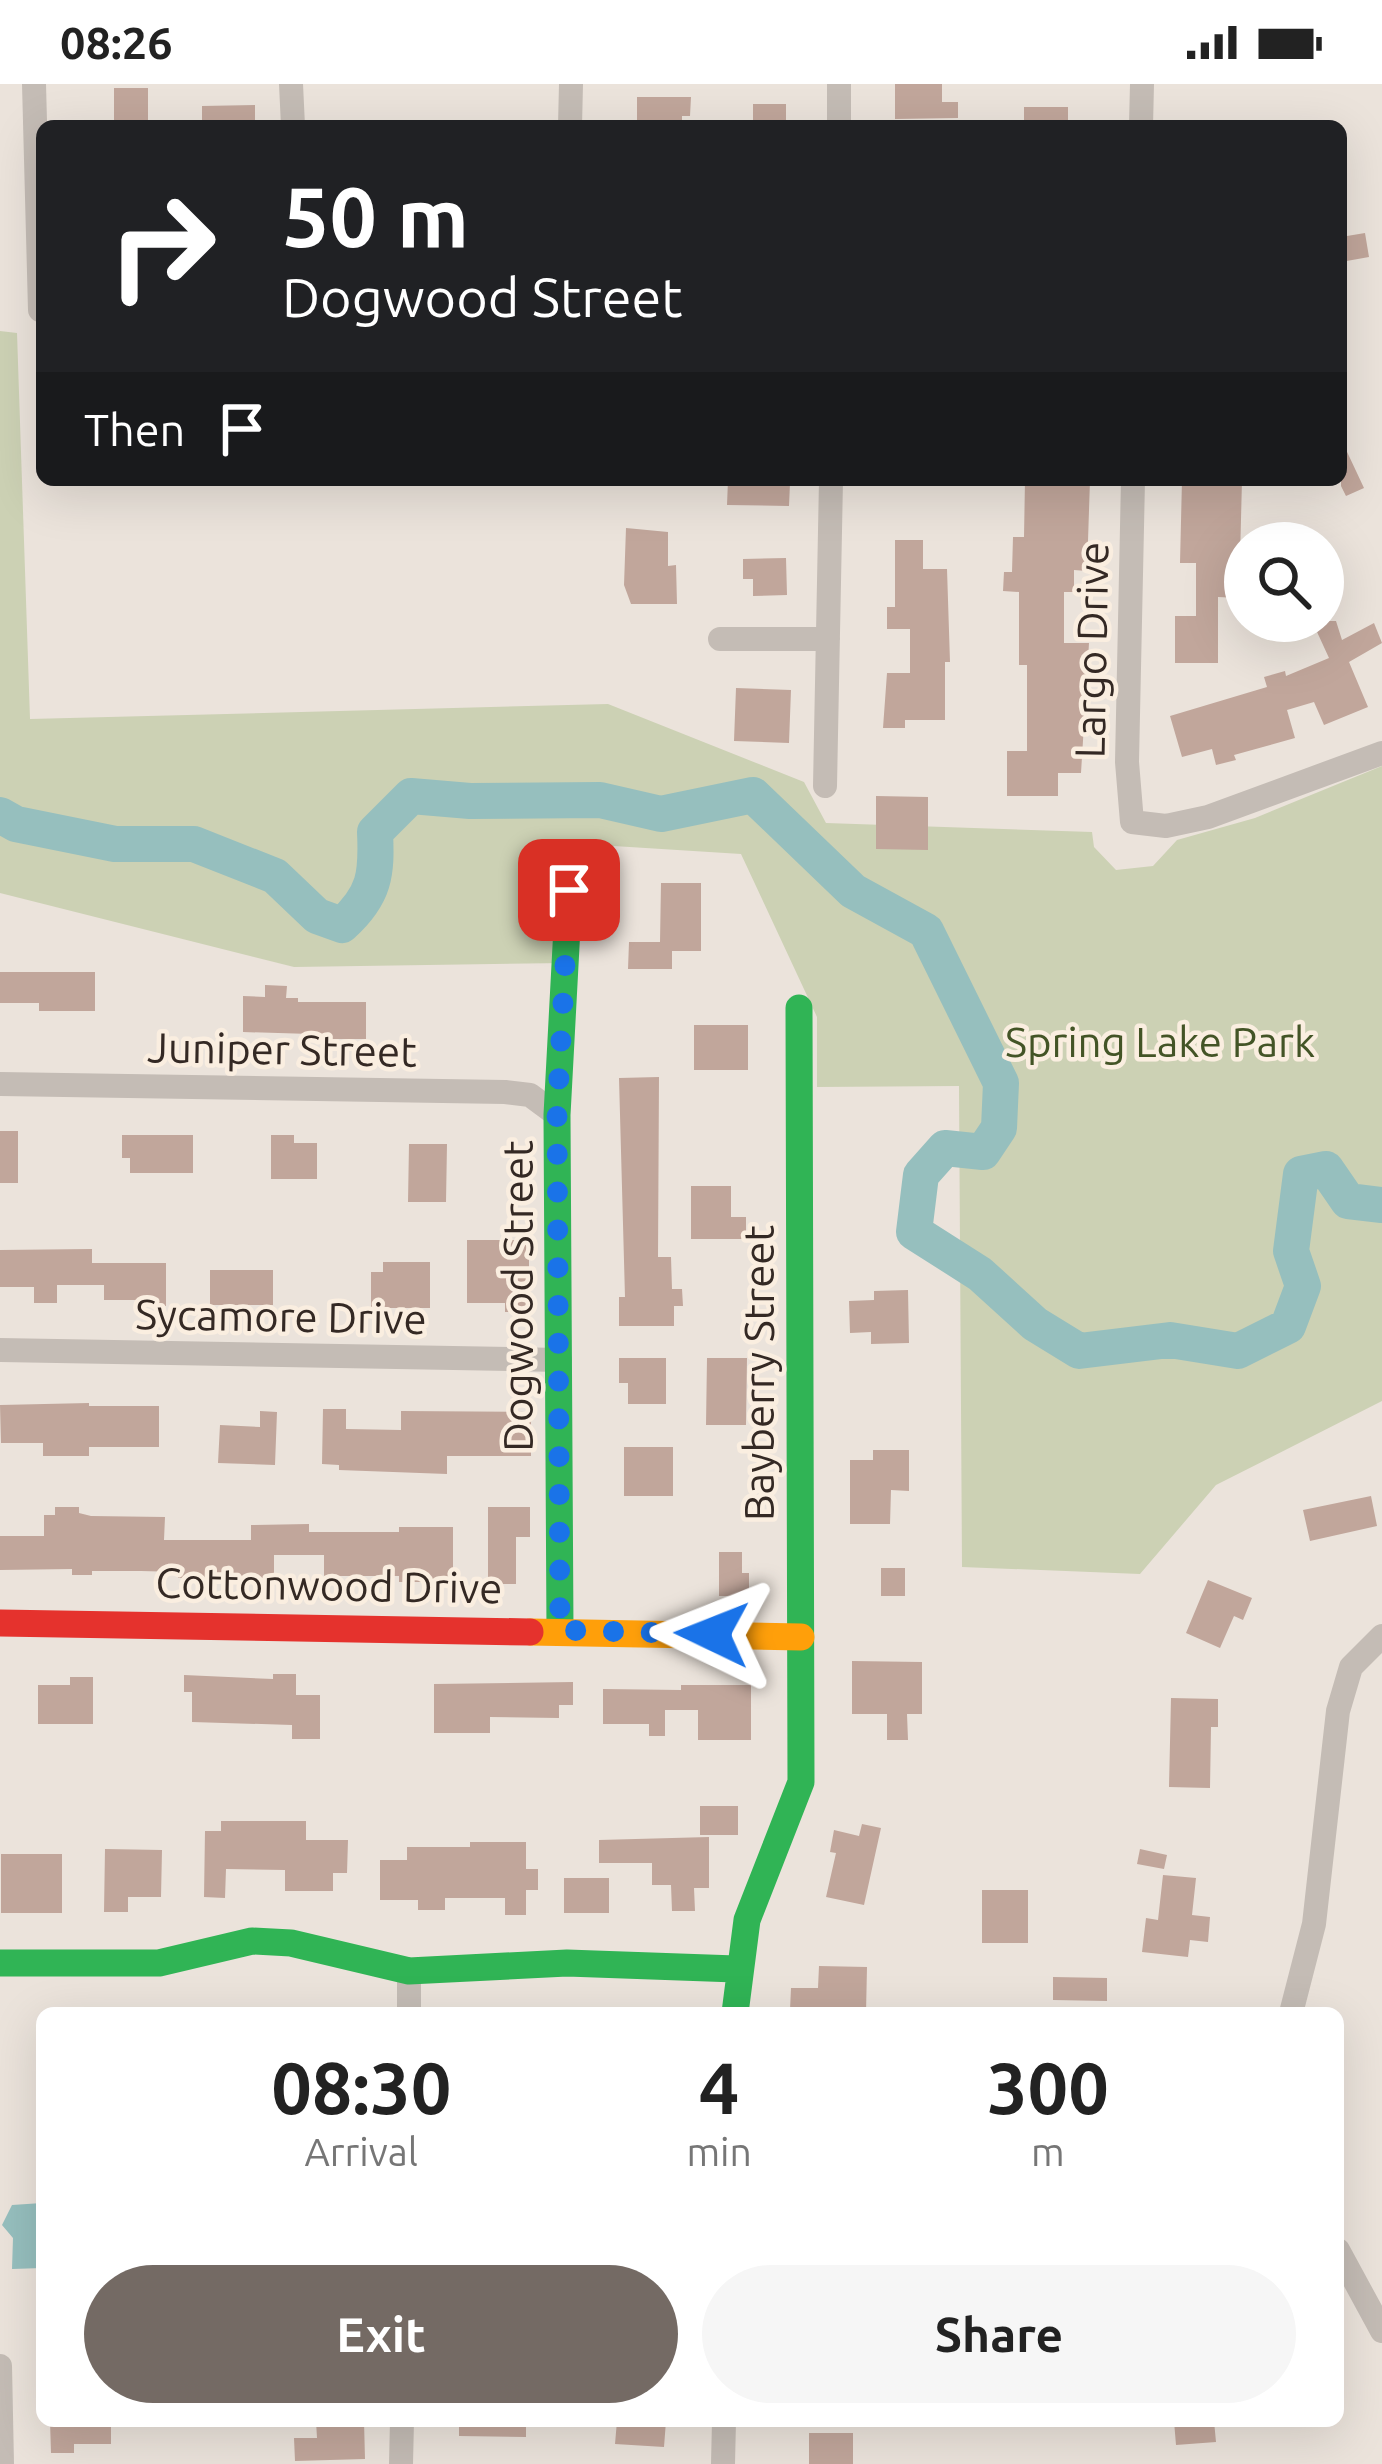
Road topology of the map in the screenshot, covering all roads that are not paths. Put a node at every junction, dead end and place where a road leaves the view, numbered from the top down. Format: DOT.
graph roads {
  1 [pos="34,84"];
  2 [pos="292,84"];
  3 [pos="571,84"];
  4 [pos="839,84"];
  5 [pos="1142,84"];
  6 [pos="293,120"];
  7 [pos="571,120"];
  8 [pos="838,120"];
  9 [pos="1141,120"];
  10 [pos="36,159"];
  11 [pos="831,486"];
  12 [pos="1133,486"];
  13 [pos="719,639"];
  14 [pos="828,639"];
  15 [pos="1382,753"];
  16 [pos="825,786"];
  17 [pos="569,890"];
  18 [pos="800,1008"];
  19 [pos="0,1084"];
  20 [pos="557,1114"];
  21 [pos="0,1350"];
  22 [pos="560,1360"];
  23 [pos="0,1622"];
  24 [pos="560,1630"];
  25 [pos="1382,1636"];
  26 [pos="801,1637"];
  27 [pos="0,1963"];
  28 [pos="736,1969"];
  29 [pos="409,1971"];
  30 [pos="409,2007"];
  31 [pos="735,2007"];
  32 [pos="1293,2007"];
  33 [pos="1344,2261"];
  34 [pos="1382,2331"];
  35 [pos="0,2366"];
  36 [pos="402,2427"];
  37 [pos="724,2427"];
  38 [pos="2,2464"];
  39 [pos="401,2464"];
  40 [pos="723,2464"];
  1 -- 10 [label="street"];
  2 -- 6 [label="street"];
  3 -- 7 [label="street"];
  4 -- 8 [label="street"];
  5 -- 9 [label="street"];
  11 -- 14 [label="street"];
  12 -- 15 [label="street, Largo Drive"];
  13 -- 14 [label="street"];
  14 -- 16 [label="street"];
  17 -- 20 [label="street, Dogwood Street"];
  18 -- 26 [label="street, Bayberry Street"];
  19 -- 20 [label="street, Juniper Street"];
  20 -- 22 [label="street, Dogwood Street"];
  21 -- 22 [label="street, Sycamore Drive"];
  22 -- 24 [label="street, Dogwood Street"];
  23 -- 24 [label="street, Cottonwood Drive"];
  24 -- 26 [label="street, Cottonwood Drive"];
  25 -- 32 [label="street"];
  26 -- 28 [label="street, Bayberry Street"];
  27 -- 29 [label="street"];
  28 -- 29 [label="street"];
  28 -- 31 [label="street, Bayberry Street"];
  29 -- 30 [label="street"];
  33 -- 34 [label="street"];
  35 -- 38 [label="street"];
  36 -- 39 [label="street"];
  37 -- 40 [label="street"];
}
